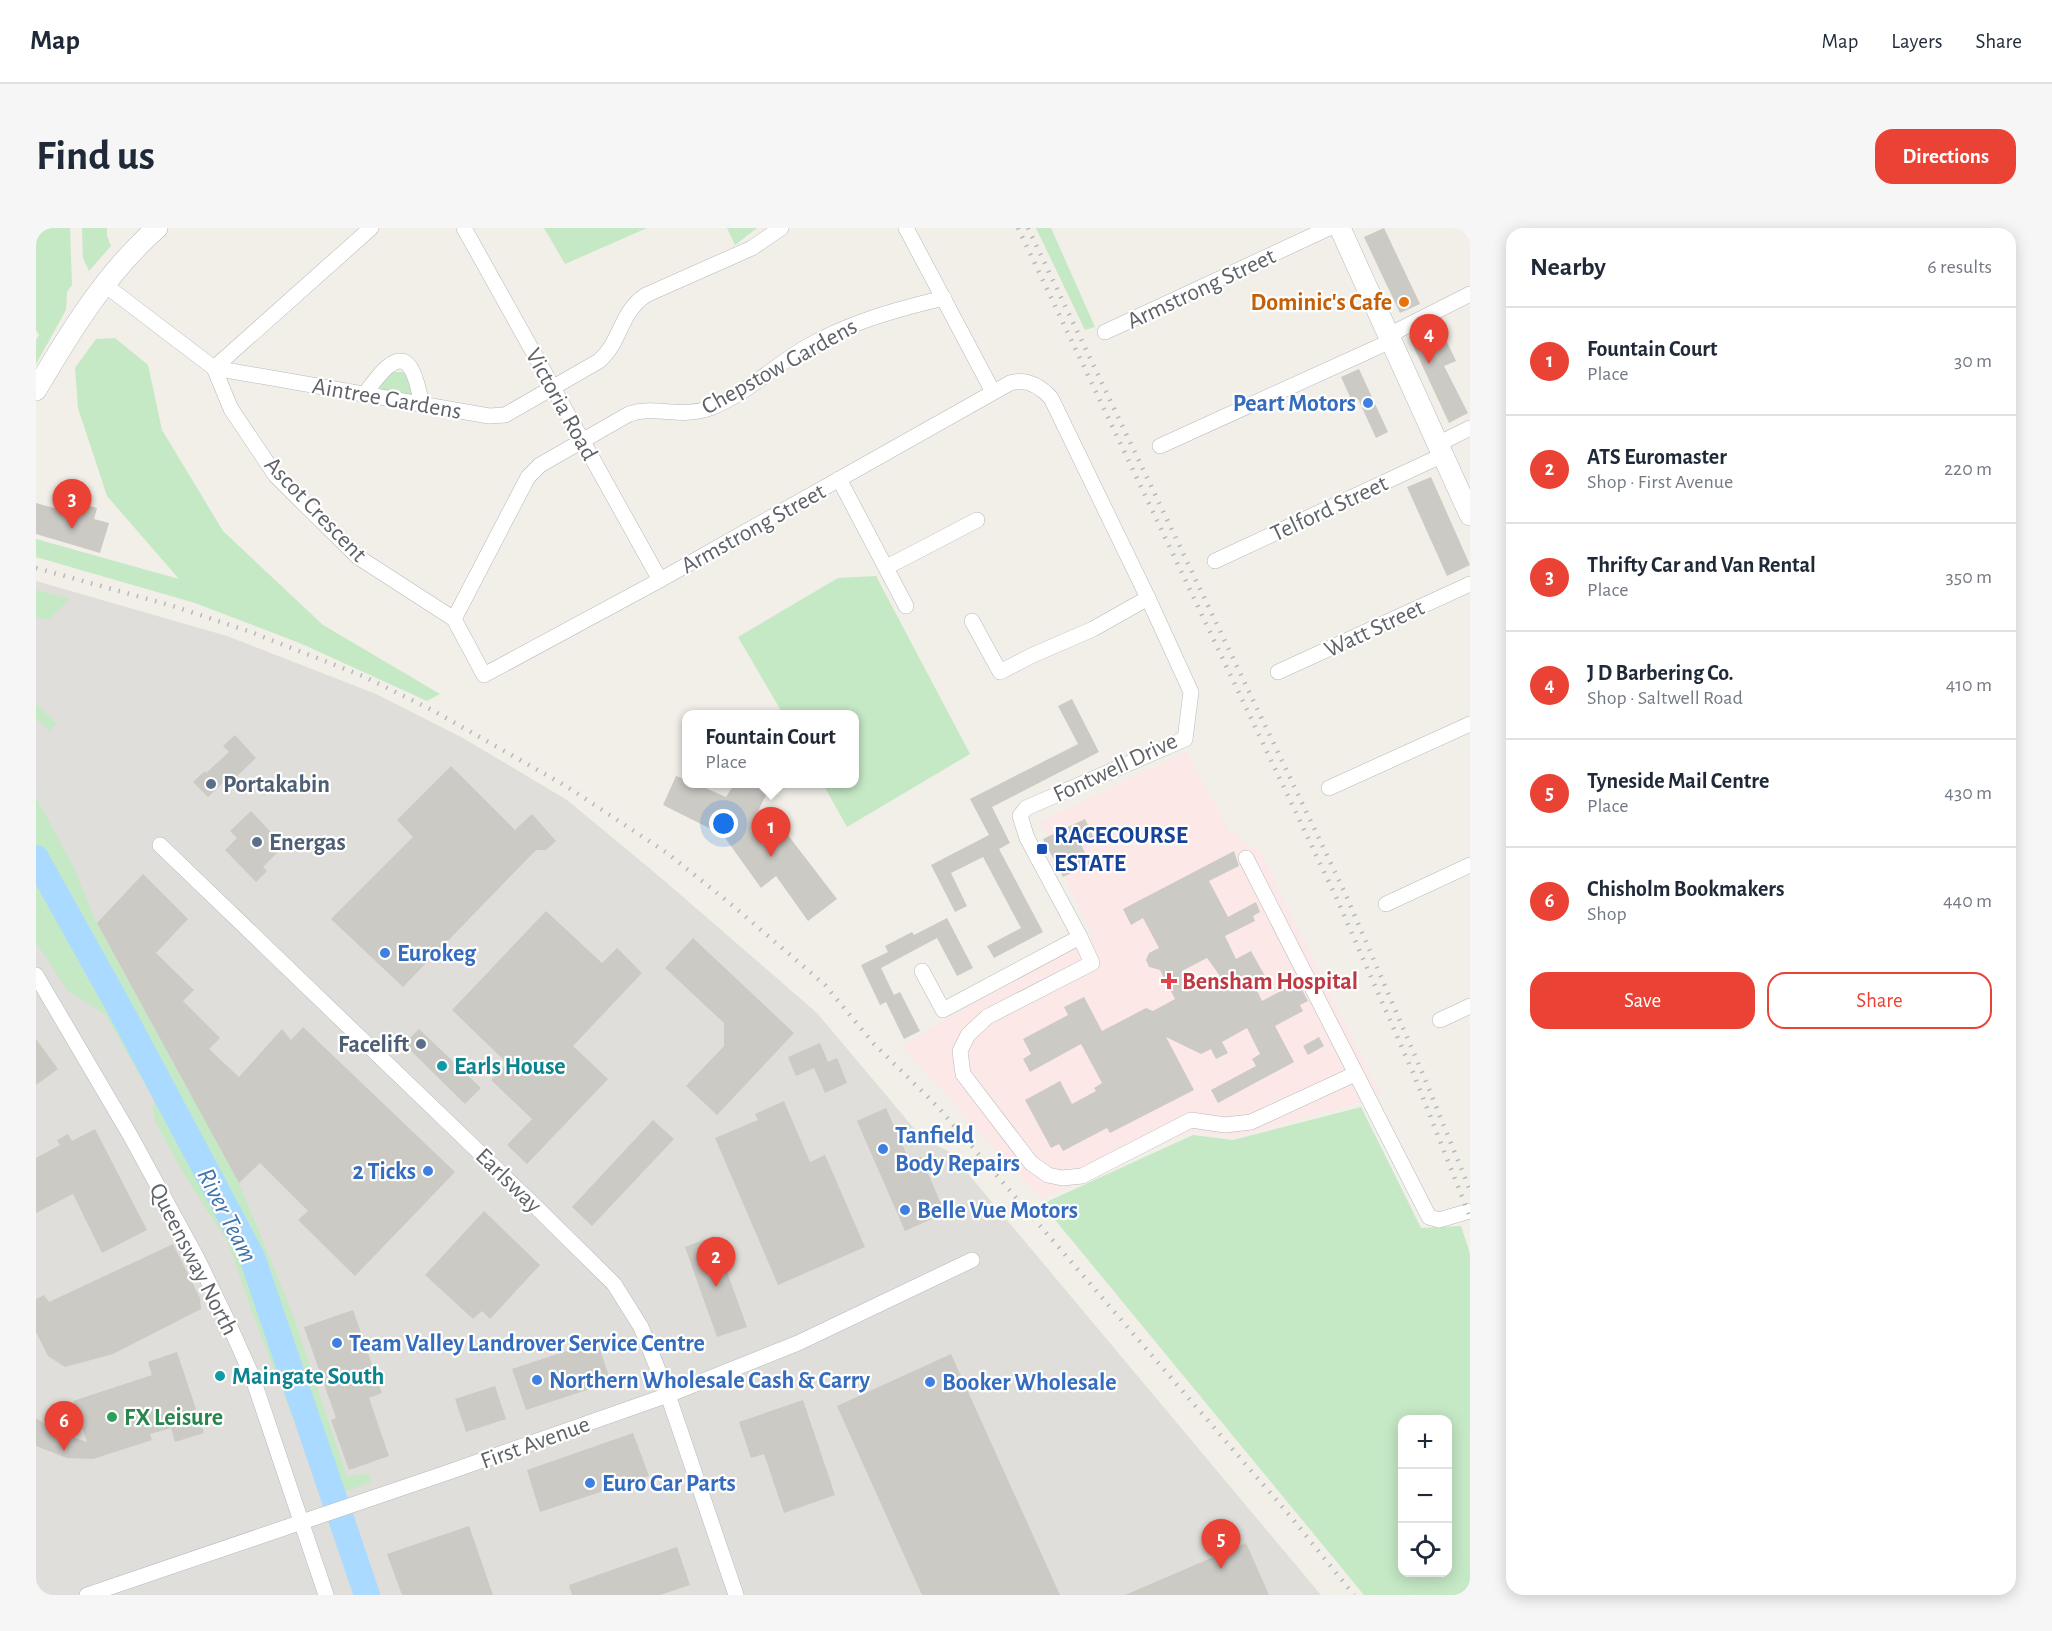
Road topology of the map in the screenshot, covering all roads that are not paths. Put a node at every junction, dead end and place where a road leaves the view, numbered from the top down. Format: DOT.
graph roads {
  1 [pos="157,228"];
  2 [pos="371,228"];
  3 [pos="464,228"];
  4 [pos="781,228"];
  5 [pos="906,228"];
  6 [pos="1341,229"];
  7 [pos="105,285"];
  8 [pos="1470,294"];
  9 [pos="944,298"];
  10 [pos="1105,332"];
  11 [pos="1390,338"];
  12 [pos="214,368"];
  13 [pos="1022,381"];
  14 [pos="554,388"];
  15 [pos="36,390"];
  16 [pos="993,392"];
  17 [pos="364,395"];
  18 [pos="422,404"];
  19 [pos="1470,428"];
  20 [pos="582,440"];
  21 [pos="1160,446"];
  22 [pos="1440,450"];
  23 [pos="839,479"];
  24 [pos="1470,515"];
  25 [pos="977,520"];
  26 [pos="1215,561"];
  27 [pos="887,567"];
  28 [pos="660,580"];
  29 [pos="1470,584"];
  30 [pos="1148,598"];
  31 [pos="906,606"];
  32 [pos="454,619"];
  33 [pos="972,621"];
  34 [pos="1278,672"];
  35 [pos="484,675"];
  36 [pos="1470,724"];
  37 [pos="1329,788"];
  38 [pos="160,845"];
  39 [pos="1246,858"];
  40 [pos="1470,865"];
  41 [pos="1386,904"];
  42 [pos="1080,937"];
  43 [pos="922,971"];
  44 [pos="36,975"];
  45 [pos="1470,1006"];
  46 [pos="1440,1020"];
  47 [pos="1355,1074"];
  48 [pos="1470,1211"];
  49 [pos="972,1260"];
  50 [pos="668,1395"];
  51 [pos="300,1523"];
  52 [pos="87,1595"];
  53 [pos="326,1595"];
  54 [pos="736,1595"];
  1 -- 7 [label="street"];
  2 -- 12 [label="street"];
  3 -- 14 [label="street, Victoria Road"];
  4 -- 14 [label="street, Aintree Gardens"];
  5 -- 9 [label="street"];
  6 -- 10 [label="street, Armstrong Street"];
  6 -- 11 [label="street"];
  7 -- 12 [label="street"];
  7 -- 15 [label="street"];
  8 -- 11 [label="street"];
  9 -- 16 [label="street"];
  9 -- 20 [label="street, Chepstow Gardens"];
  11 -- 21 [label="street"];
  11 -- 22 [label="street"];
  12 -- 17 [label="street, Aintree Gardens"];
  12 -- 32 [label="street, Ascot Crescent"];
  13 -- 16 [label="street, Armstrong Street"];
  13 -- 30 [label="street, Fontwell Drive"];
  14 -- 18 [label="street, Aintree Gardens"];
  14 -- 20 [label="street, Victoria Road"];
  16 -- 23 [label="street, Armstrong Street"];
  17 -- 18 [label="street, Aintree Gardens"];
  17 -- 18 [label="street"];
  19 -- 22 [label="street, Telford Street"];
  20 -- 28 [label="street, Victoria Road"];
  20 -- 32 [label="street, Chepstow Gardens"];
  22 -- 24 [label="street"];
  22 -- 26 [label="street, Telford Street"];
  23 -- 27 [label="street"];
  23 -- 28 [label="street, Armstrong Street"];
  25 -- 27 [label="street"];
  27 -- 31 [label="street"];
  28 -- 35 [label="street, Armstrong Street"];
  29 -- 34 [label="street, Watt Street"];
  30 -- 33 [label="street"];
  30 -- 42 [label="street, Fontwell Drive"];
  32 -- 35 [label="street, Ascot Crescent"];
  36 -- 37 [label="street"];
  38 -- 50 [label="street, Earlsway"];
  39 -- 47 [label="street"];
  40 -- 41 [label="street"];
  42 -- 43 [label="street"];
  42 -- 47 [label="street"];
  44 -- 51 [label="street, Queensway North"];
  45 -- 46 [label="street"];
  47 -- 48 [label="street"];
  49 -- 50 [label="street, First Avenue"];
  50 -- 51 [label="street, First Avenue"];
  50 -- 54 [label="street, Earlsway"];
  51 -- 52 [label="street, First Avenue"];
  51 -- 53 [label="street, Queensway North"];
}
